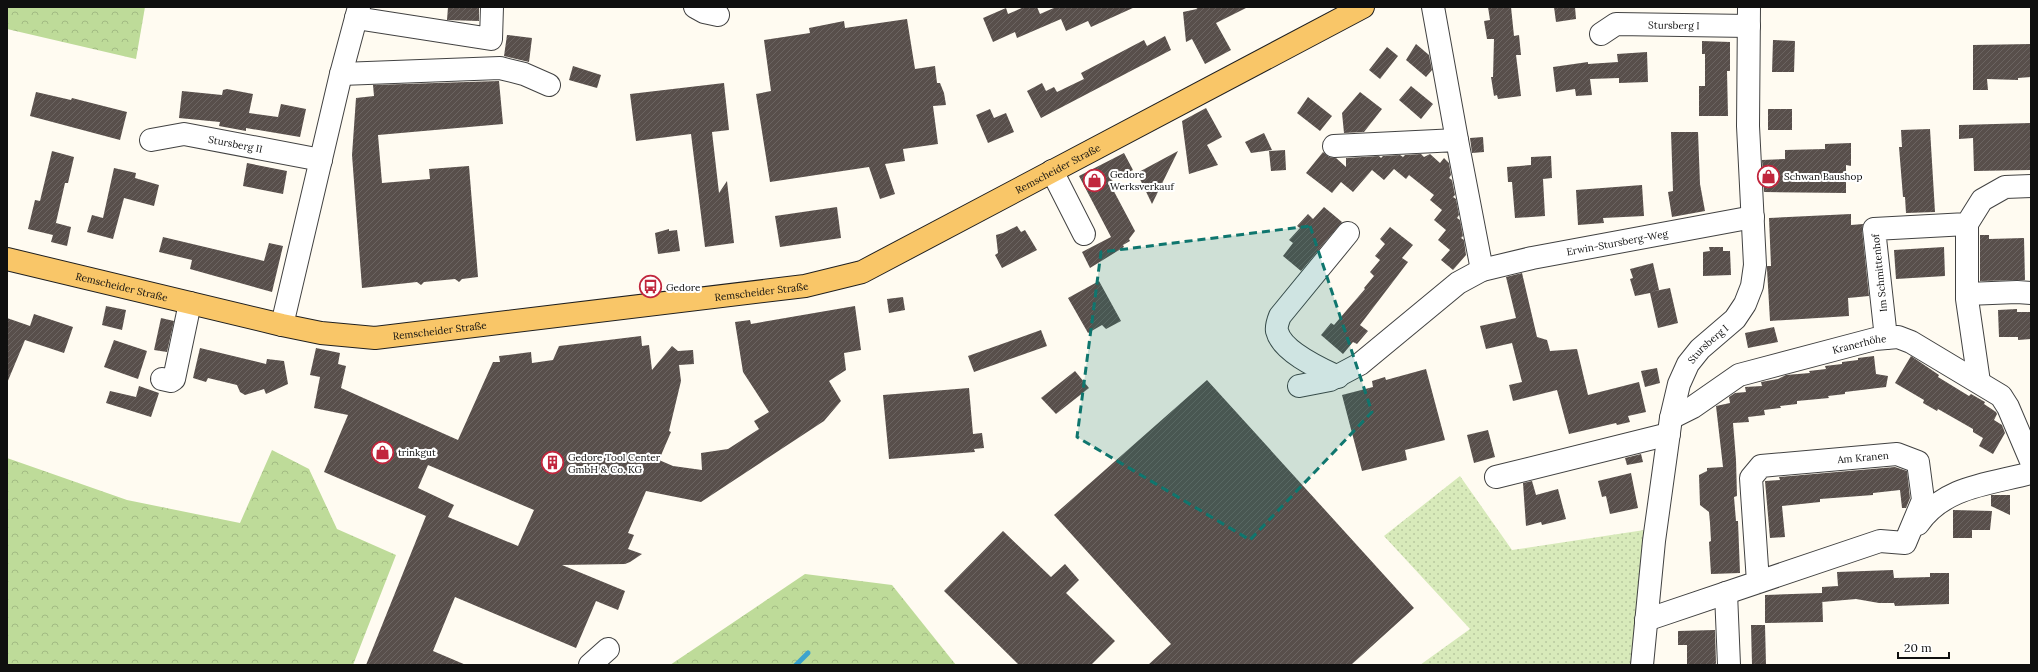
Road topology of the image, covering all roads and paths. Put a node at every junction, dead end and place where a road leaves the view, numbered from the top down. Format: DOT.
graph roads {
  1 [pos="492,7"];
  2 [pos="695,7"];
  3 [pos="1363,7"];
  4 [pos="1433,7"];
  5 [pos="358,13"];
  6 [pos="718,15"];
  7 [pos="1749,17"];
  8 [pos="1601,34"];
  9 [pos="341,74"];
  10 [pos="549,85"];
  11 [pos="151,140"];
  12 [pos="1457,140"];
  13 [pos="1334,146"];
  14 [pos="321,160"];
  15 [pos="1052,171"];
  16 [pos="2031,186"];
  17 [pos="1753,217"];
  18 [pos="1967,224"];
  19 [pos="1348,233"];
  20 [pos="1084,234"];
  21 [pos="7,259"];
  22 [pos="1482,270"];
  23 [pos="2031,293"];
  24 [pos="1967,294"];
  25 [pos="190,303"];
  26 [pos="282,325"];
  27 [pos="1886,338"];
  28 [pos="1338,377"];
  29 [pos="162,379"];
  30 [pos="1979,382"];
  31 [pos="1299,386"];
  32 [pos="1670,426"];
  33 [pos="2031,461"];
  34 [pos="2031,474"];
  35 [pos="1496,477"];
  36 [pos="1905,543"];
  37 [pos="1758,582"];
  38 [pos="1726,593"];
  39 [pos="1646,620"];
  40 [pos="608,649"];
  41 [pos="590,665"];
  42 [pos="1642,665"];
  43 [pos="1729,665"];
  1 -- 5 [label="street"];
  2 -- 6 [label="street"];
  3 -- 15 [label="main road, Remscheider Straße"];
  4 -- 12 [label="street"];
  5 -- 9 [label="street"];
  7 -- 8 [label="street, Stursberg I"];
  7 -- 17 [label="street, Stursberg I"];
  9 -- 10 [label="street"];
  9 -- 14 [label="street"];
  11 -- 14 [label="street, Stursberg II"];
  12 -- 13 [label="street"];
  12 -- 22 [label="street"];
  14 -- 26 [label="street"];
  15 -- 20 [label="street"];
  15 -- 26 [label="main road, Remscheider Straße"];
  16 -- 18 [label="street"];
  17 -- 22 [label="street, Erwin-Stursberg-Weg"];
  17 -- 32 [label="street, Stursberg I"];
  18 -- 24 [label="street"];
  18 -- 27 [label="street, Im Schmittenhof"];
  19 -- 28 [label="street"];
  21 -- 25 [label="main road, Remscheider Straße"];
  22 -- 28 [label="street, Erwin-Stursberg-Weg"];
  23 -- 24 [label="street"];
  24 -- 30 [label="street"];
  25 -- 26 [label="main road, Remscheider Straße"];
  25 -- 29 [label="street"];
  27 -- 30 [label="street, Kranerhöhe"];
  27 -- 32 [label="street, Kranerhöhe"];
  28 -- 31 [label="street, Erwin-Stursberg-Weg"];
  30 -- 33 [label="street, Kranerhöhe"];
  32 -- 35 [label="street, Kranerhöhe"];
  32 -- 39 [label="street, Stursberg I"];
  34 -- 36 [label="street"];
  36 -- 37 [label="street"];
  36 -- 37 [label="street, Am Kranen"];
  37 -- 38 [label="street"];
  38 -- 39 [label="street"];
  38 -- 43 [label="street"];
  39 -- 42 [label="street, Stursberg I"];
  40 -- 41 [label="street"];
}
